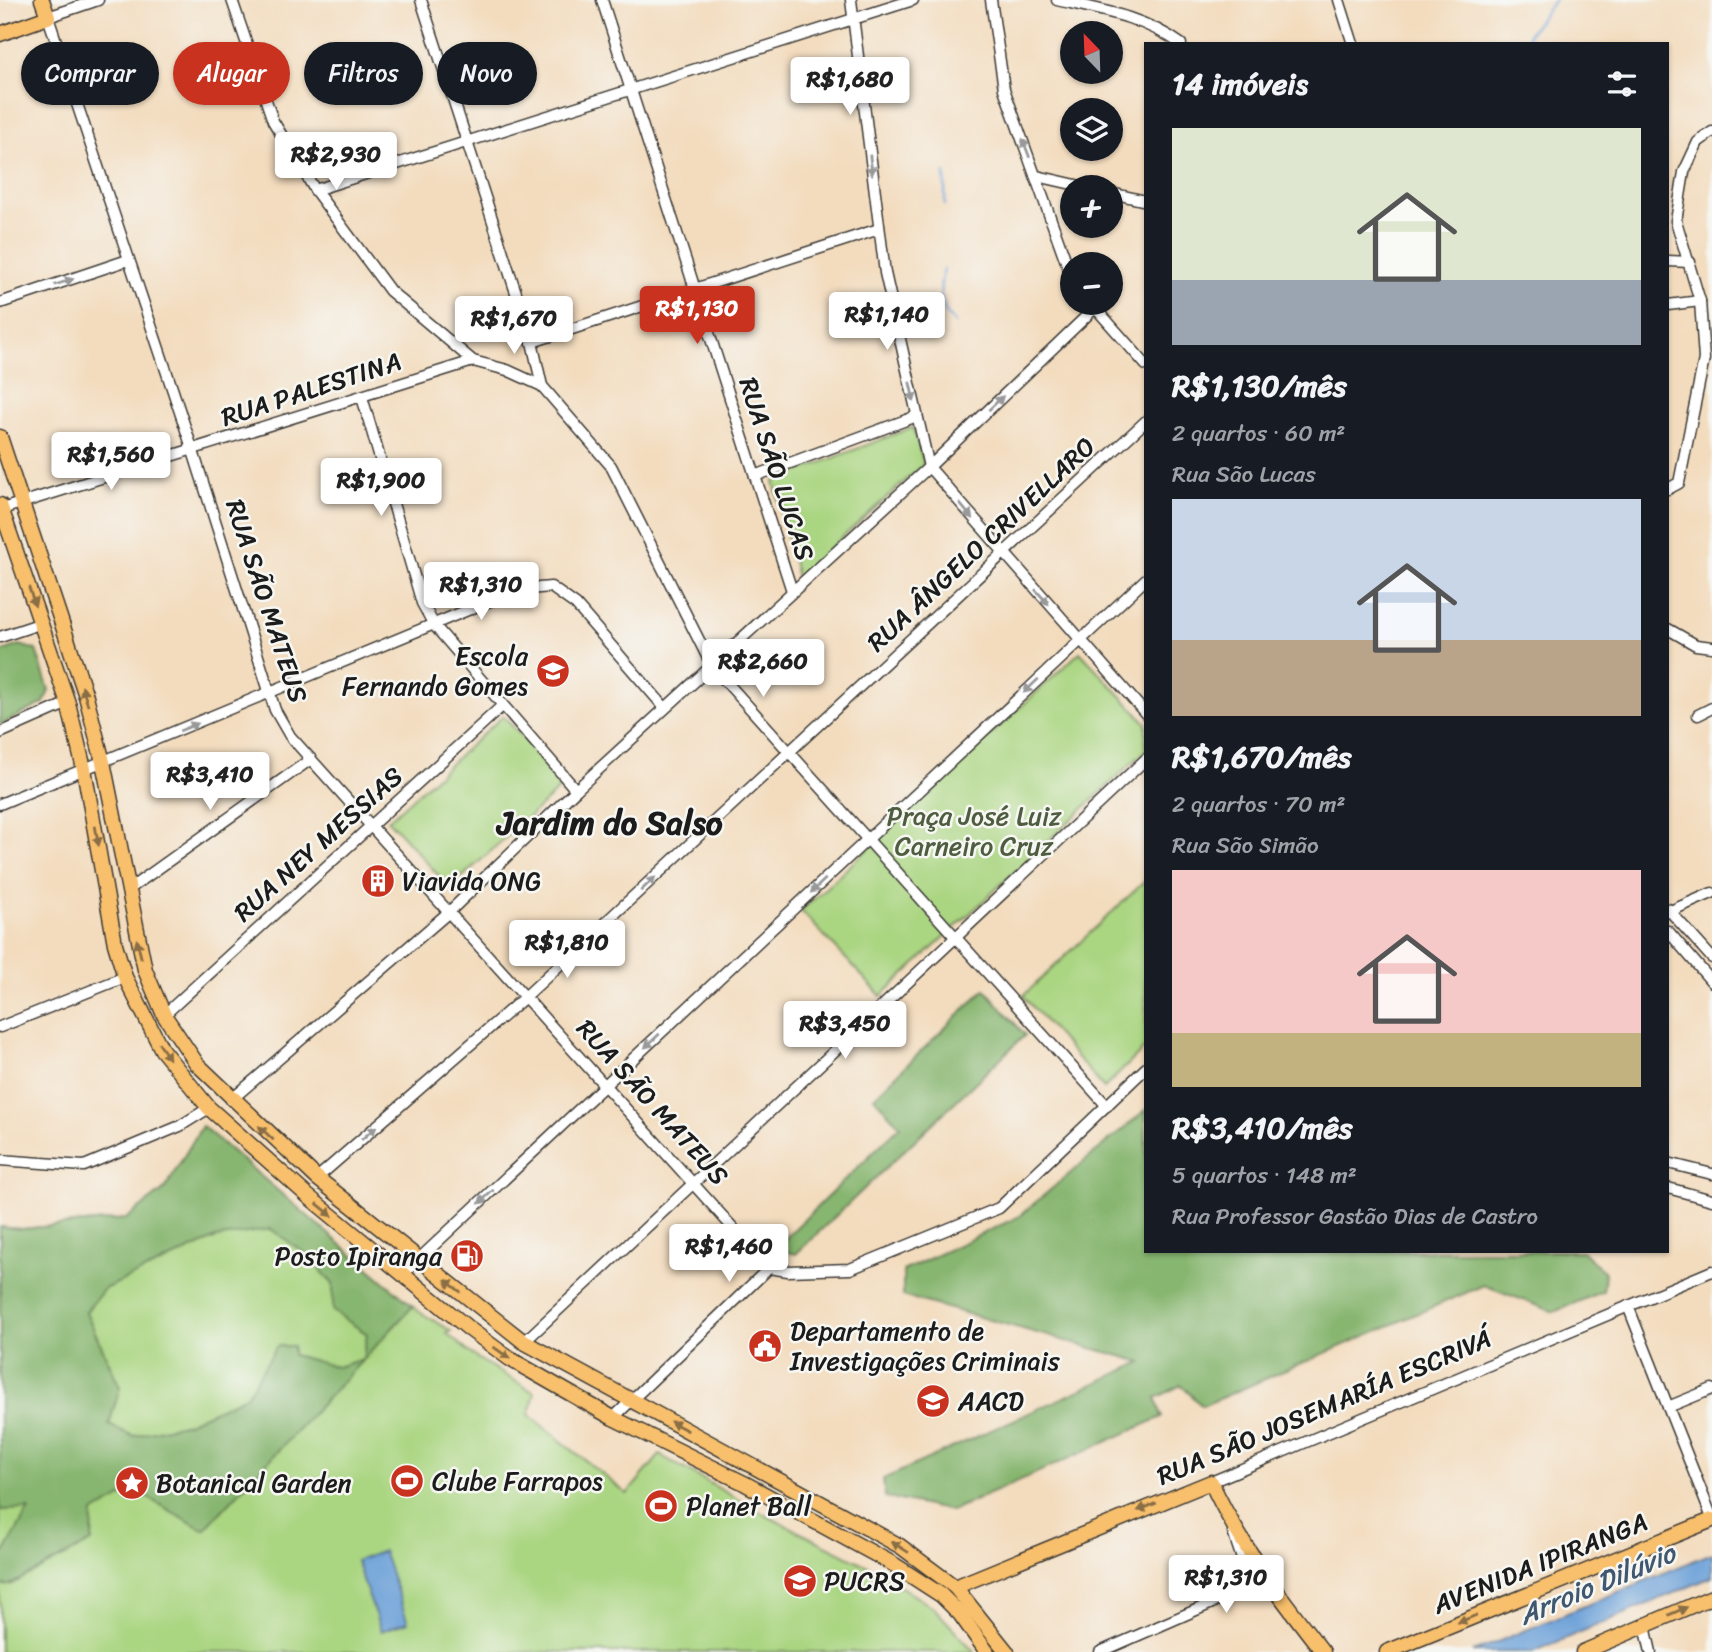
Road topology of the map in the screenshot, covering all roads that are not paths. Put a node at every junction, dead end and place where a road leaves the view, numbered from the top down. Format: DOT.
graph roads {
  1 [pos="42,0"];
  2 [pos="98,0"];
  3 [pos="232,0"];
  4 [pos="421,0"];
  5 [pos="602,0"];
  6 [pos="851,0"];
  7 [pos="913,0"];
  8 [pos="991,0"];
  9 [pos="1057,0"];
  10 [pos="1339,0"];
  11 [pos="48,18"];
  12 [pos="855,21"];
  13 [pos="0,34"];
  14 [pos="1178,42"];
  15 [pos="1352,42"];
  16 [pos="632,91"];
  17 [pos="1712,132"];
  18 [pos="469,142"];
  19 [pos="1037,177"];
  20 [pos="1060,182"];
  21 [pos="315,190"];
  22 [pos="1123,196"];
  23 [pos="1144,201"];
  24 [pos="879,229"];
  25 [pos="1063,252"];
  26 [pos="128,260"];
  27 [pos="1669,261"];
  28 [pos="1690,262"];
  29 [pos="695,289"];
  30 [pos="1700,301"];
  31 [pos="0,303"];
  32 [pos="1669,305"];
  33 [pos="1083,315"];
  34 [pos="1102,315"];
  35 [pos="532,342"];
  36 [pos="473,361"];
  37 [pos="1144,363"];
  38 [pos="542,386"];
  39 [pos="362,397"];
  40 [pos="917,416"];
  41 [pos="1144,423"];
  42 [pos="0,438"];
  43 [pos="193,451"];
  44 [pos="929,467"];
  45 [pos="755,476"];
  46 [pos="1669,488"];
  47 [pos="21,503"];
  48 [pos="1,507"];
  49 [pos="1004,554"];
  50 [pos="1144,581"];
  51 [pos="792,591"];
  52 [pos="42,623"];
  53 [pos="434,625"];
  54 [pos="1669,630"];
  55 [pos="0,638"];
  56 [pos="1080,640"];
  57 [pos="1712,647"];
  58 [pos="712,666"];
  59 [pos="270,694"];
  60 [pos="68,703"];
  61 [pos="502,706"];
  62 [pos="665,708"];
  63 [pos="1712,708"];
  64 [pos="1144,712"];
  65 [pos="1698,715"];
  66 [pos="0,733"];
  67 [pos="791,753"];
  68 [pos="311,759"];
  69 [pos="1144,761"];
  70 [pos="103,762"];
  71 [pos="85,769"];
  72 [pos="576,790"];
  73 [pos="0,804"];
  74 [pos="372,827"];
  75 [pos="868,839"];
  76 [pos="122,863"];
  77 [pos="102,868"];
  78 [pos="128,890"];
  79 [pos="1712,893"];
  80 [pos="1669,911"];
  81 [pos="449,912"];
  82 [pos="1669,912"];
  83 [pos="1669,932"];
  84 [pos="955,936"];
  85 [pos="1712,958"];
  86 [pos="125,977"];
  87 [pos="1712,982"];
  88 [pos="525,997"];
  89 [pos="164,1015"];
  90 [pos="0,1027"];
  91 [pos="1144,1070"];
  92 [pos="605,1085"];
  93 [pos="231,1100"];
  94 [pos="1107,1106"];
  95 [pos="209,1108"];
  96 [pos="0,1160"];
  97 [pos="1669,1163"];
  98 [pos="1712,1174"];
  99 [pos="317,1178"];
  100 [pos="692,1182"];
  101 [pos="1669,1188"];
  102 [pos="1712,1200"];
  103 [pos="419,1259"];
  104 [pos="769,1268"];
  105 [pos="1712,1271"];
  106 [pos="403,1274"];
  107 [pos="1628,1306"];
  108 [pos="524,1342"];
  109 [pos="1712,1389"];
  110 [pos="629,1399"];
  111 [pos="1668,1407"];
  112 [pos="613,1418"];
  113 [pos="701,1438"];
  114 [pos="691,1456"];
  115 [pos="1211,1482"];
  116 [pos="1712,1519"];
  117 [pos="1232,1527"];
  118 [pos="955,1587"];
  119 [pos="941,1595"];
  120 [pos="1712,1597"];
  121 [pos="1644,1626"];
  122 [pos="990,1628"];
  123 [pos="987,1652"];
  124 [pos="1007,1652"];
  125 [pos="1100,1652"];
  126 [pos="1323,1652"];
  127 [pos="1387,1652"];
  128 [pos="1583,1652"];
  129 [pos="1651,1652"];
  1 -- 11 [label="main road, RUA SÃO MATEUS"];
  2 -- 11 [label="street"];
  3 -- 21 [label="street"];
  4 -- 18 [label="street"];
  5 -- 16 [label="street, RUA SÃO LUCAS"];
  6 -- 12 [label="street"];
  7 -- 12 [label="street"];
  19 -- 8 [label="street, one-way"];
  9 -- 14 [label="street"];
  10 -- 15 [label="street"];
  11 -- 13 [label="main road"];
  11 -- 26 [label="street, RUA SÃO MATEUS"];
  12 -- 16 [label="street"];
  12 -- 24 [label="street, one-way"];
  16 -- 18 [label="street"];
  16 -- 29 [label="street, RUA SÃO LUCAS"];
  17 -- 28 [label="street"];
  18 -- 21 [label="street"];
  18 -- 35 [label="street"];
  19 -- 20 [label="street"];
  19 -- 25 [label="street"];
  21 -- 36 [label="street"];
  22 -- 23 [label="street"];
  24 -- 29 [label="street"];
  24 -- 40 [label="street, one-way"];
  31 -- 26 [label="street, one-way"];
  26 -- 43 [label="street, RUA SÃO MATEUS"];
  27 -- 28 [label="street"];
  28 -- 30 [label="street"];
  29 -- 35 [label="street"];
  29 -- 45 [label="street, RUA SÃO LUCAS"];
  30 -- 32 [label="street"];
  30 -- 46 [label="street"];
  44 -- 33 [label="street, one-way"];
  34 -- 37 [label="street"];
  35 -- 38 [label="street"];
  36 -- 38 [label="street"];
  36 -- 39 [label="street, RUA PALESTINA"];
  38 -- 58 [label="street"];
  39 -- 43 [label="street, RUA PALESTINA"];
  39 -- 53 [label="street"];
  40 -- 44 [label="street"];
  40 -- 45 [label="street"];
  41 -- 49 [label="street, RUA ÂNGELO CRIVELLARO"];
  42 -- 47 [label="main road"];
  43 -- 47 [label="street, RUA PALESTINA"];
  43 -- 59 [label="street, RUA SÃO MATEUS"];
  44 -- 49 [label="street, one-way"];
  44 -- 51 [label="street"];
  45 -- 51 [label="street, RUA SÃO LUCAS"];
  47 -- 48 [label="street, RUA PALESTINA"];
  70 -- 47 [label="main road, one-way"];
  48 -- 52 [label="main road, one-way"];
  49 -- 56 [label="street, one-way"];
  49 -- 67 [label="street, RUA ÂNGELO CRIVELLARO"];
  50 -- 56 [label="street"];
  51 -- 58 [label="street"];
  52 -- 55 [label="street"];
  52 -- 60 [label="main road"];
  53 -- 59 [label="street"];
  53 -- 61 [label="street"];
  53 -- 62 [label="street"];
  54 -- 57 [label="street"];
  56 -- 64 [label="street"];
  56 -- 75 [label="street, one-way"];
  58 -- 62 [label="street"];
  58 -- 67 [label="street"];
  59 -- 68 [label="street, RUA SÃO MATEUS"];
  70 -- 59 [label="street, one-way"];
  60 -- 66 [label="street"];
  60 -- 71 [label="main road"];
  61 -- 72 [label="street"];
  61 -- 74 [label="street, RUA NEY MESSIAS"];
  62 -- 72 [label="street"];
  63 -- 65 [label="street"];
  67 -- 75 [label="street"];
  88 -- 67 [label="street, RUA ÂNGELO CRIVELLARO, one-way"];
  68 -- 74 [label="street, RUA SÃO MATEUS"];
  68 -- 78 [label="street"];
  69 -- 84 [label="street"];
  70 -- 71 [label="street"];
  70 -- 76 [label="main road"];
  71 -- 73 [label="street"];
  71 -- 77 [label="main road, one-way"];
  72 -- 81 [label="street"];
  74 -- 81 [label="street, RUA SÃO MATEUS"];
  74 -- 89 [label="street, RUA NEY MESSIAS"];
  75 -- 84 [label="street"];
  75 -- 92 [label="street, one-way"];
  76 -- 77 [label="main road"];
  76 -- 78 [label="main road"];
  77 -- 86 [label="main road"];
  89 -- 78 [label="main road, one-way"];
  79 -- 80 [label="street"];
  81 -- 88 [label="street, RUA SÃO MATEUS"];
  81 -- 93 [label="street"];
  82 -- 85 [label="street"];
  83 -- 87 [label="street"];
  84 -- 94 [label="street"];
  84 -- 100 [label="street"];
  86 -- 90 [label="street"];
  86 -- 95 [label="main road, one-way"];
  88 -- 92 [label="street, RUA SÃO MATEUS"];
  99 -- 88 [label="street, RUA ÂNGELO CRIVELLARO, one-way"];
  89 -- 93 [label="main road"];
  91 -- 94 [label="street"];
  92 -- 100 [label="street, RUA SÃO MATEUS"];
  92 -- 103 [label="street, one-way"];
  99 -- 93 [label="main road, one-way"];
  94 -- 104 [label="street"];
  95 -- 96 [label="street"];
  95 -- 106 [label="main road, one-way"];
  97 -- 98 [label="street"];
  99 -- 103 [label="main road"];
  100 -- 104 [label="street, RUA SÃO MATEUS"];
  100 -- 108 [label="street"];
  101 -- 102 [label="street"];
  103 -- 106 [label="street"];
  108 -- 103 [label="main road, one-way"];
  104 -- 110 [label="street"];
  105 -- 107 [label="street, RUA SÃO JOSEMARÍA ESCRIVÁ"];
  106 -- 112 [label="main road, one-way"];
  107 -- 111 [label="street"];
  107 -- 115 [label="street, RUA SÃO JOSEMARÍA ESCRIVÁ"];
  108 -- 110 [label="main road"];
  109 -- 111 [label="street"];
  110 -- 112 [label="street"];
  113 -- 110 [label="main road, one-way"];
  111 -- 116 [label="street"];
  112 -- 114 [label="main road"];
  113 -- 114 [label="main road"];
  118 -- 113 [label="main road, one-way"];
  114 -- 119 [label="main road"];
  115 -- 117 [label="main road"];
  115 -- 118 [label="main road, RUA SÃO JOSEMARÍA ESCRIVÁ, one-way"];
  116 -- 127 [label="main road, AVENIDA IPIRANGA, one-way"];
  117 -- 125 [label="street"];
  117 -- 126 [label="main road"];
  118 -- 122 [label="main road"];
  119 -- 122 [label="main road"];
  119 -- 123 [label="main road"];
  121 -- 120 [label="main road, one-way"];
  121 -- 128 [label="main road"];
  121 -- 129 [label="street"];
  122 -- 124 [label="main road"];
}
